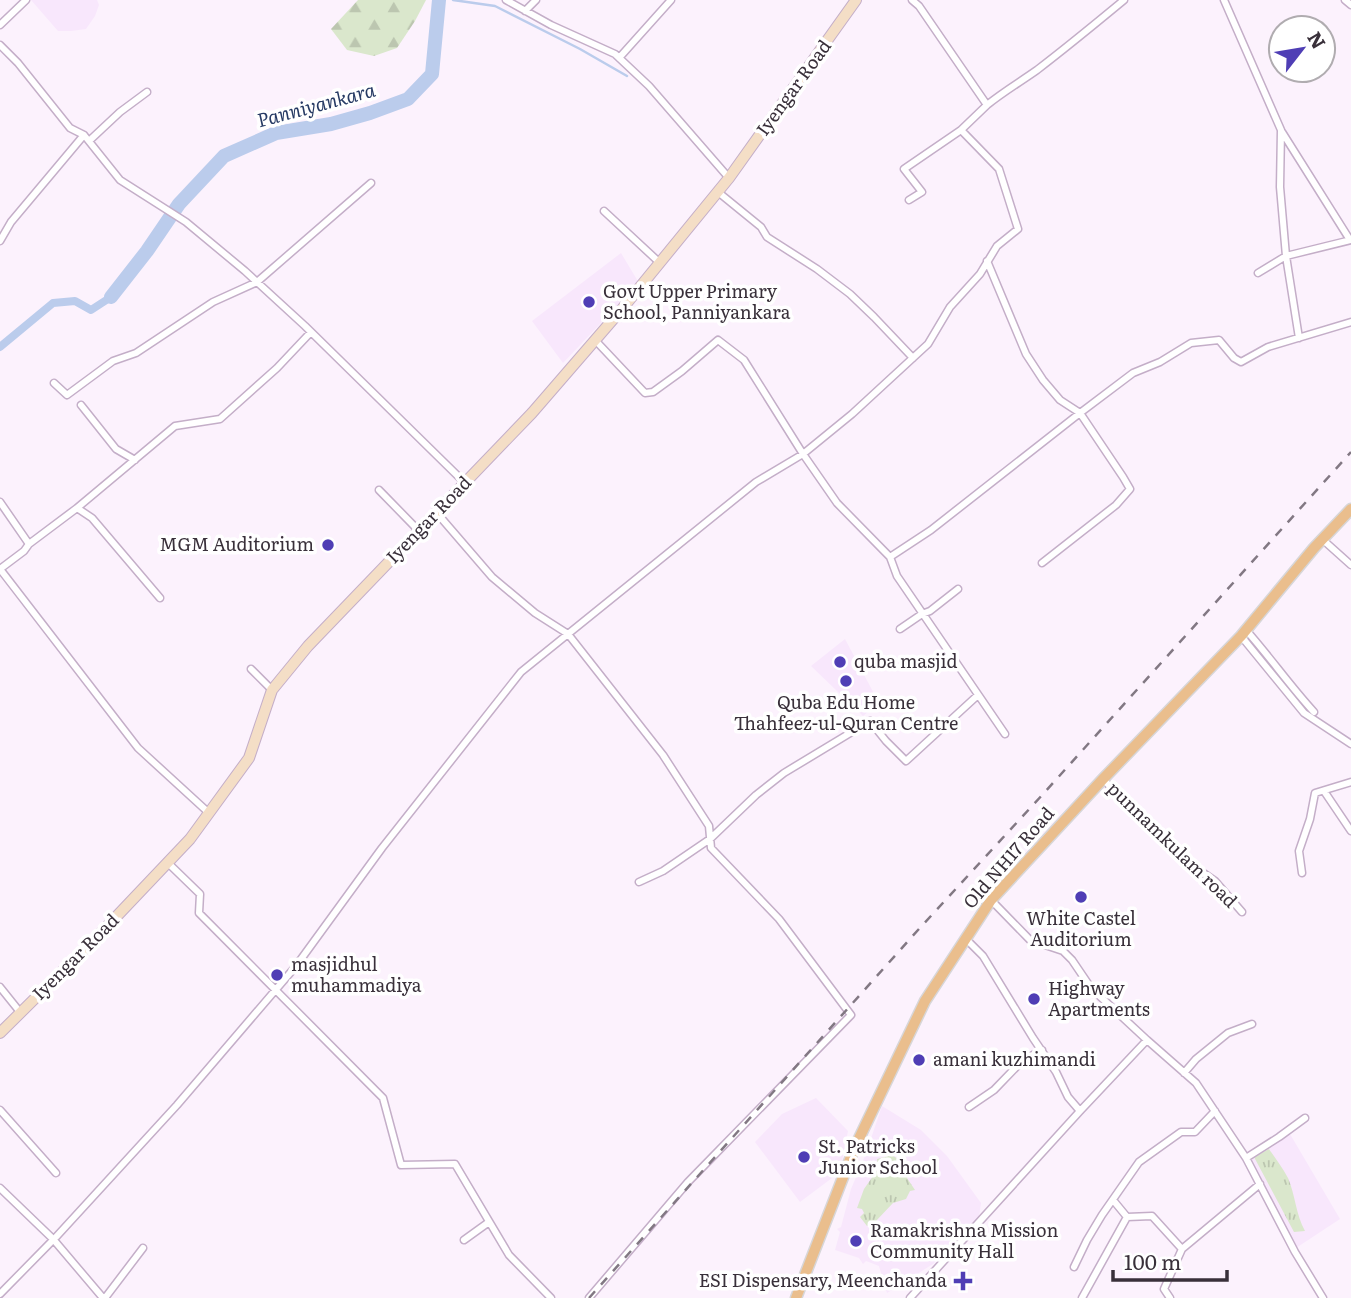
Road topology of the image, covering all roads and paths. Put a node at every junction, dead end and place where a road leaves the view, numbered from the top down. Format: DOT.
graph roads {
  1 [pos="26,0"];
  2 [pos="506,0"];
  3 [pos="536,0"];
  4 [pos="671,0"];
  5 [pos="856,0"];
  6 [pos="912,0"];
  7 [pos="1124,0"];
  8 [pos="1224,0"];
  9 [pos="1345,0"];
  10 [pos="1351,5"];
  11 [pos="526,11"];
  12 [pos="0,25"];
  13 [pos="0,45"];
  14 [pos="619,58"];
  15 [pos="147,92"];
  16 [pos="987,105"];
  17 [pos="961,130"];
  18 [pos="1281,130"];
  19 [pos="86,138"];
  20 [pos="729,178"];
  21 [pos="371,183"];
  22 [pos="718,192"];
  23 [pos="909,200"];
  24 [pos="604,211"];
  25 [pos="1351,240"];
  26 [pos="0,241"];
  27 [pos="1286,256"];
  28 [pos="987,261"];
  29 [pos="660,262"];
  30 [pos="1258,273"];
  31 [pos="257,282"];
  32 [pos="1351,322"];
  33 [pos="311,331"];
  34 [pos="1300,338"];
  35 [pos="595,340"];
  36 [pos="913,358"];
  37 [pos="54,383"];
  38 [pos="81,405"];
  39 [pos="1080,413"];
  40 [pos="803,454"];
  41 [pos="135,460"];
  42 [pos="465,483"];
  43 [pos="379,490"];
  44 [pos="0,502"];
  45 [pos="77,508"];
  46 [pos="1351,509"];
  47 [pos="436,512"];
  48 [pos="418,531"];
  49 [pos="1322,539"];
  50 [pos="29,544"];
  51 [pos="890,557"];
  52 [pos="1042,563"];
  53 [pos="1351,565"];
  54 [pos="0,569"];
  55 [pos="958,589"];
  56 [pos="160,598"];
  57 [pos="922,614"];
  58 [pos="900,629"];
  59 [pos="1244,633"];
  60 [pos="568,634"];
  61 [pos="251,669"];
  62 [pos="272,690"];
  63 [pos="978,695"];
  64 [pos="1314,712"];
  65 [pos="1005,734"];
  66 [pos="1351,744"];
  67 [pos="1102,779"];
  68 [pos="1351,782"];
  69 [pos="1324,791"];
  70 [pos="209,813"];
  71 [pos="1351,831"];
  72 [pos="710,839"];
  73 [pos="167,862"];
  74 [pos="1302,873"];
  75 [pos="639,881"];
  76 [pos="992,900"];
  77 [pos="1242,912"];
  78 [pos="966,939"];
  79 [pos="0,987"];
  80 [pos="276,990"];
  81 [pos="20,1012"];
  82 [pos="1252,1024"];
  83 [pos="0,1033"];
  84 [pos="1147,1040"];
  85 [pos="1042,1050"];
  86 [pos="1185,1073"];
  87 [pos="969,1107"];
  88 [pos="0,1110"];
  89 [pos="1080,1111"];
  90 [pos="1215,1111"];
  91 [pos="1305,1118"];
  92 [pos="1246,1158"];
  93 [pos="56,1173"];
  94 [pos="1260,1184"];
  95 [pos="0,1188"];
  96 [pos="1113,1200"];
  97 [pos="1127,1217"];
  98 [pos="489,1222"];
  99 [pos="53,1239"];
  100 [pos="464,1240"];
  101 [pos="143,1248"];
  102 [pos="1182,1249"];
  103 [pos="1074,1268"];
  104 [pos="0,1294"];
  105 [pos="104,1298"];
  106 [pos="551,1298"];
  107 [pos="589,1298"];
  108 [pos="796,1298"];
  109 [pos="909,1298"];
  110 [pos="1082,1298"];
  111 [pos="1170,1298"];
  112 [pos="1323,1298"];
  1 -- 12 [label="street"];
  2 -- 11 [label="street"];
  3 -- 11 [label="street"];
  4 -- 14 [label="street"];
  5 -- 20 [label="main road, Iyengar Road"];
  6 -- 16 [label="street"];
  7 -- 16 [label="street"];
  8 -- 18 [label="street"];
  9 -- 10 [label="street"];
  11 -- 14 [label="street"];
  13 -- 19 [label="street"];
  14 -- 20 [label="street"];
  15 -- 19 [label="street"];
  16 -- 17 [label="street"];
  17 -- 23 [label="street"];
  17 -- 28 [label="street"];
  18 -- 25 [label="street"];
  18 -- 27 [label="street"];
  19 -- 26 [label="street"];
  19 -- 31 [label="street"];
  20 -- 22 [label="main road, Iyengar Road"];
  21 -- 31 [label="street"];
  22 -- 29 [label="main road, Iyengar Road"];
  22 -- 36 [label="street"];
  24 -- 29 [label="street"];
  25 -- 27 [label="street"];
  27 -- 30 [label="street"];
  27 -- 34 [label="street"];
  28 -- 36 [label="street"];
  28 -- 39 [label="street"];
  29 -- 35 [label="main road, Iyengar Road"];
  31 -- 33 [label="street"];
  31 -- 37 [label="street"];
  32 -- 34 [label="street"];
  33 -- 41 [label="street"];
  33 -- 42 [label="street"];
  34 -- 39 [label="street"];
  35 -- 40 [label="street"];
  35 -- 42 [label="main road, Iyengar Road"];
  36 -- 40 [label="street"];
  38 -- 41 [label="street"];
  39 -- 51 [label="street"];
  39 -- 52 [label="street"];
  40 -- 51 [label="street"];
  40 -- 60 [label="street"];
  41 -- 45 [label="street"];
  42 -- 47 [label="main road, Iyengar Road"];
  43 -- 48 [label="street"];
  44 -- 50 [label="street"];
  45 -- 50 [label="street"];
  45 -- 56 [label="street"];
  46 -- 49 [label="main road, Old NH17 Road"];
  47 -- 48 [label="main road, Iyengar Road"];
  47 -- 60 [label="street"];
  48 -- 62 [label="main road, Iyengar Road"];
  49 -- 53 [label="street"];
  49 -- 59 [label="main road, Old NH17 Road"];
  50 -- 54 [label="street"];
  51 -- 57 [label="street"];
  54 -- 70 [label="street"];
  55 -- 57 [label="street"];
  57 -- 58 [label="street"];
  57 -- 63 [label="street"];
  59 -- 64 [label="street"];
  59 -- 66 [label="street"];
  59 -- 67 [label="main road, Old NH17 Road"];
  60 -- 72 [label="street"];
  60 -- 80 [label="street"];
  61 -- 62 [label="street"];
  62 -- 70 [label="main road, Iyengar Road"];
  63 -- 65 [label="street"];
  63 -- 72 [label="street"];
  67 -- 76 [label="main road, Old NH17 Road"];
  67 -- 77 [label="street, punnamkulam road"];
  68 -- 69 [label="street"];
  69 -- 71 [label="street"];
  69 -- 74 [label="street"];
  70 -- 73 [label="main road, Iyengar Road"];
  72 -- 75 [label="street"];
  72 -- 107 [label="street"];
  73 -- 80 [label="street"];
  73 -- 81 [label="main road, Iyengar Road"];
  76 -- 78 [label="main road, Old NH17 Road"];
  76 -- 84 [label="street"];
  78 -- 85 [label="street"];
  78 -- 108 [label="main road, Old NH17 Road"];
  79 -- 81 [label="street"];
  80 -- 98 [label="street"];
  80 -- 99 [label="street"];
  81 -- 83 [label="main road, Iyengar Road"];
  82 -- 86 [label="street"];
  84 -- 86 [label="street"];
  84 -- 89 [label="street"];
  85 -- 87 [label="street"];
  85 -- 89 [label="street"];
  86 -- 90 [label="street"];
  88 -- 93 [label="street"];
  89 -- 109 [label="street"];
  90 -- 92 [label="street"];
  90 -- 96 [label="street"];
  91 -- 92 [label="street"];
  92 -- 94 [label="street"];
  94 -- 102 [label="street"];
  94 -- 112 [label="street"];
  95 -- 99 [label="street"];
  96 -- 97 [label="street"];
  96 -- 103 [label="street"];
  97 -- 102 [label="street"];
  97 -- 110 [label="street"];
  98 -- 100 [label="street"];
  98 -- 106 [label="street"];
  99 -- 104 [label="street"];
  99 -- 105 [label="street"];
  101 -- 105 [label="street"];
  102 -- 111 [label="street"];
}
